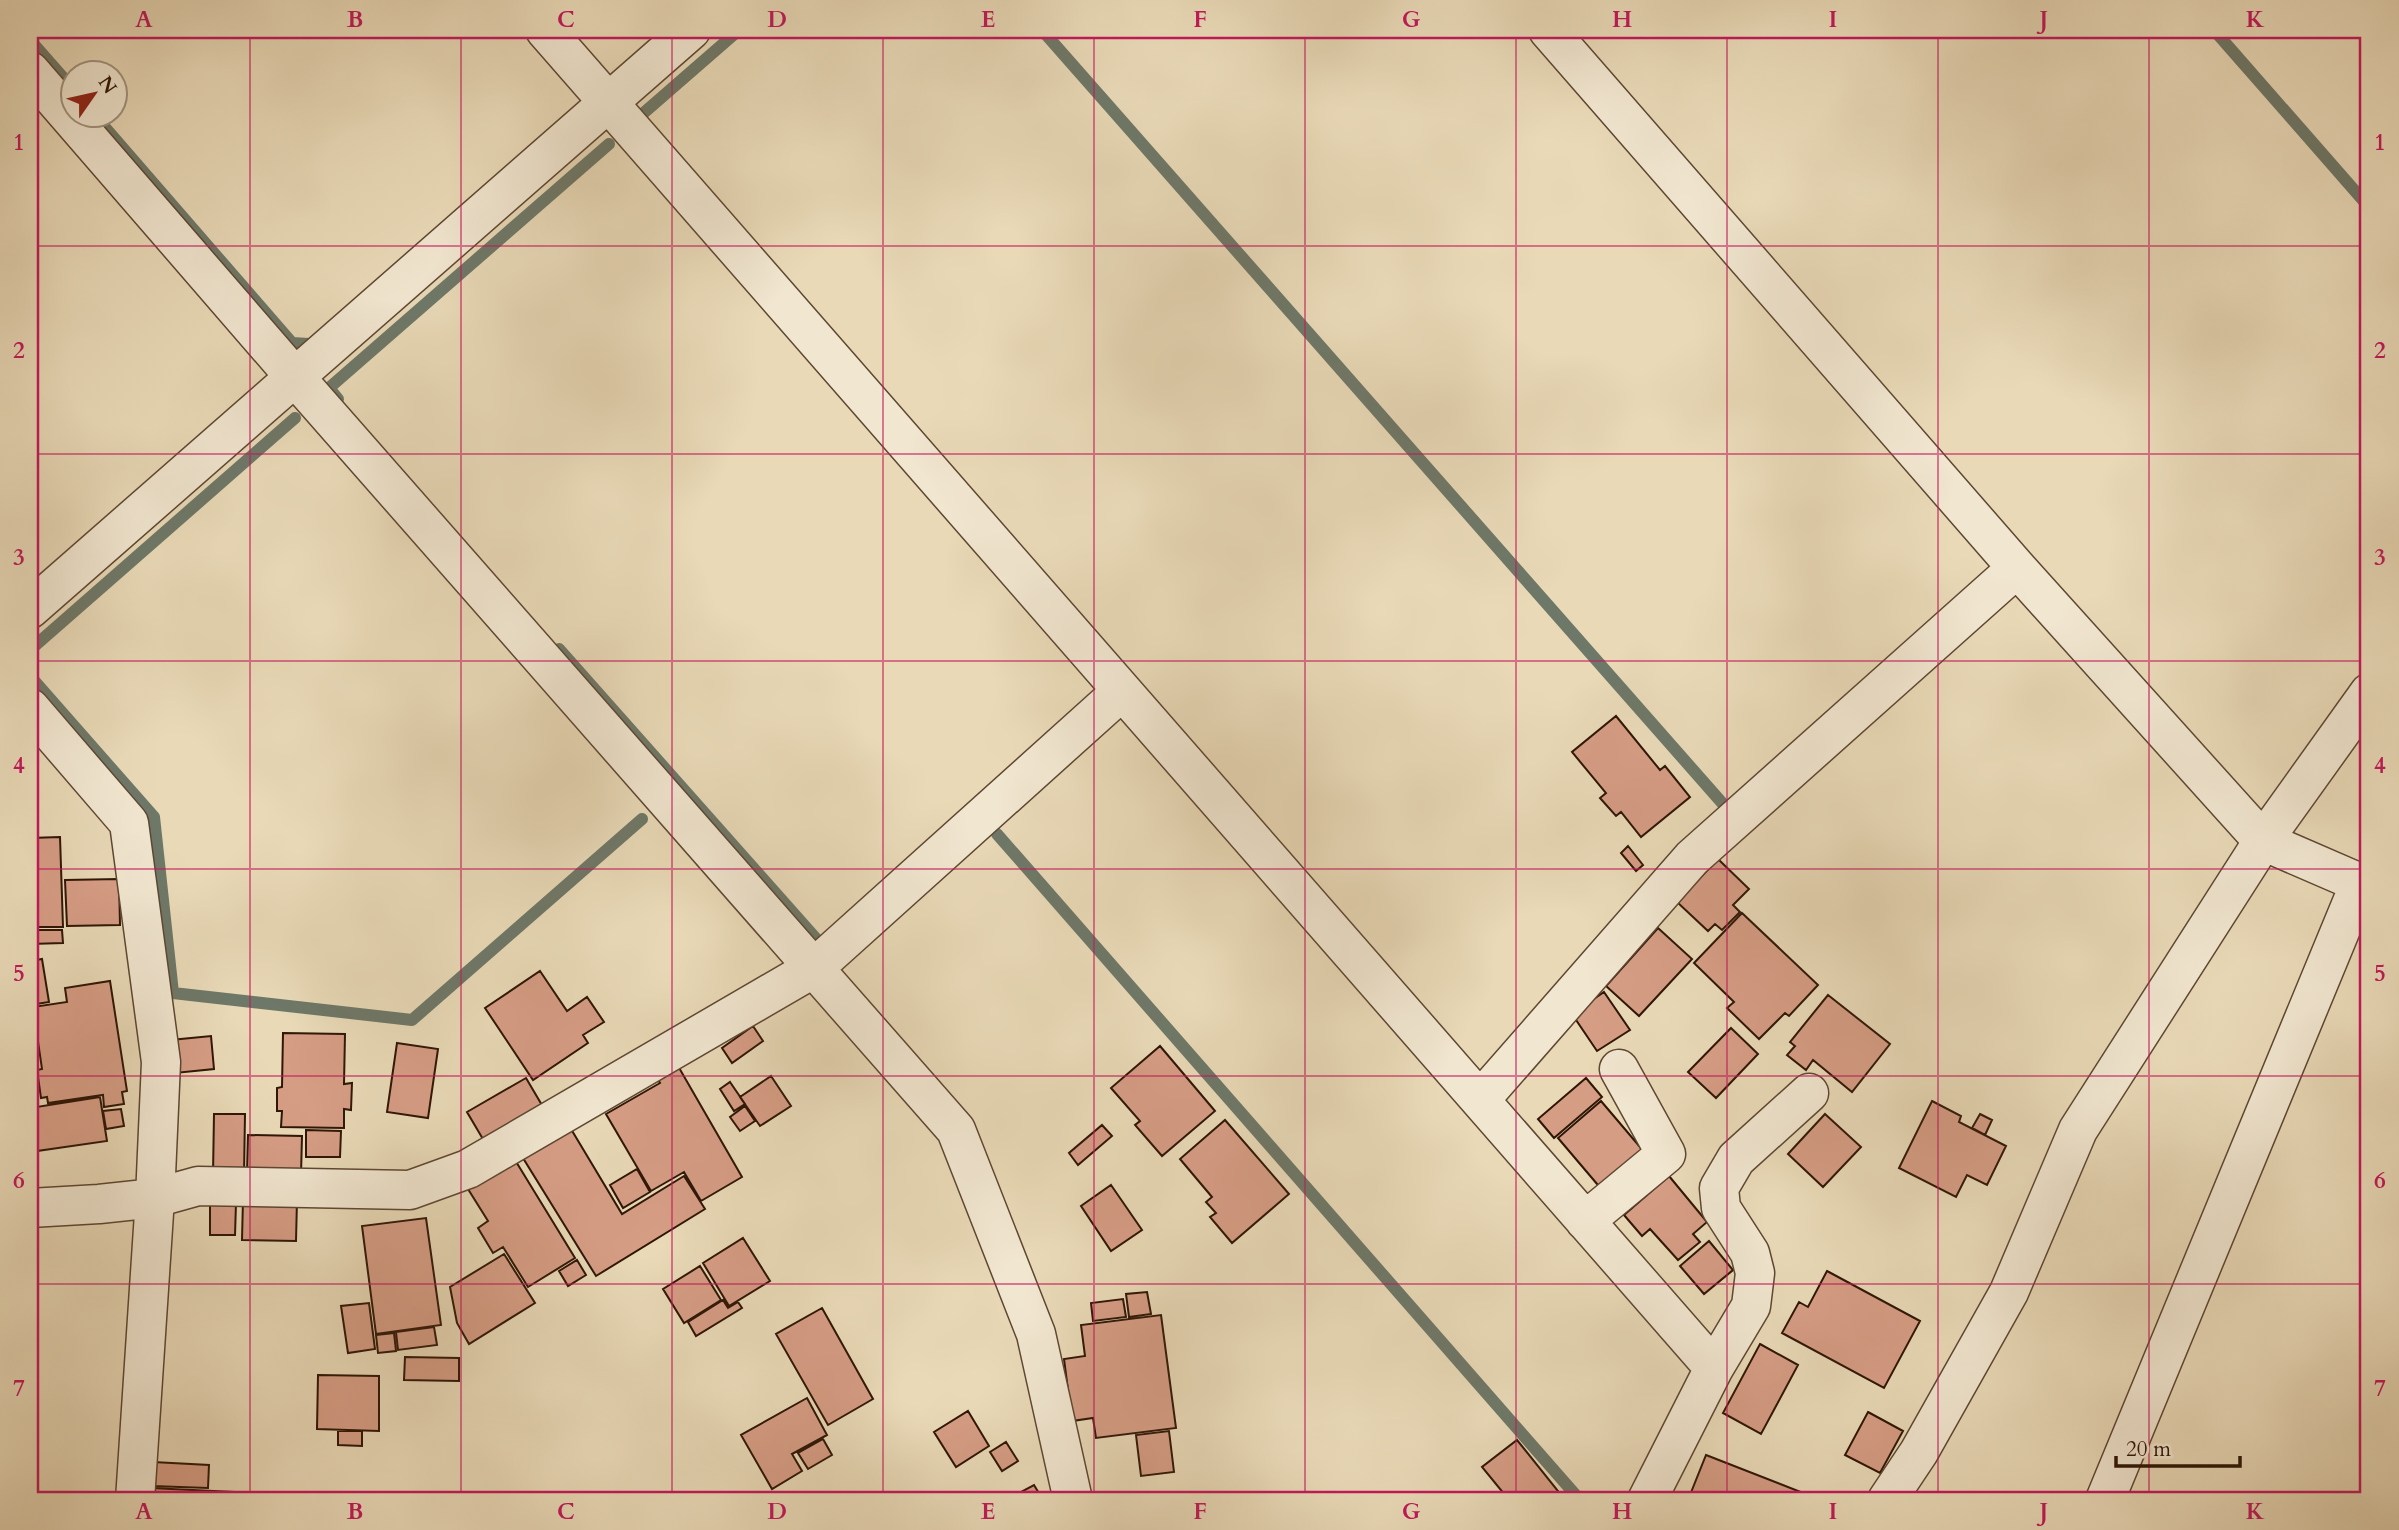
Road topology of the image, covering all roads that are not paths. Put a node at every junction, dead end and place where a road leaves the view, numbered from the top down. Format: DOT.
graph roads {
  1 [pos="545,30"];
  2 [pos="691,30"];
  3 [pos="1548,30"];
  4 [pos="30,71"];
  5 [pos="608,102"];
  6 [pos="294,376"];
  7 [pos="2017,568"];
  8 [pos="30,610"];
  9 [pos="1122,691"];
  10 [pos="2369,693"];
  11 [pos="30,708"];
  12 [pos="2263,841"];
  13 [pos="2365,885"];
  14 [pos="814,968"];
  15 [pos="1619,1069"];
  16 [pos="1809,1093"];
  17 [pos="1480,1100"];
  18 [pos="155,1198"];
  19 [pos="30,1208"];
  20 [pos="1586,1221"];
  21 [pos="1714,1368"];
  22 [pos="135,1500"];
  23 [pos="1073,1500"];
  24 [pos="1647,1500"];
  25 [pos="1887,1500"];
  26 [pos="2105,1500"];
  1 -- 5 [label="street"];
  2 -- 5 [label="street"];
  3 -- 7 [label="street"];
  4 -- 6 [label="street"];
  5 -- 6 [label="street"];
  5 -- 9 [label="street"];
  6 -- 8 [label="street"];
  6 -- 14 [label="street"];
  7 -- 12 [label="street"];
  7 -- 17 [label="street"];
  9 -- 14 [label="street"];
  9 -- 17 [label="street"];
  10 -- 12 [label="street"];
  11 -- 18 [label="street"];
  12 -- 13 [label="street"];
  12 -- 25 [label="street"];
  13 -- 26 [label="street"];
  14 -- 18 [label="street"];
  14 -- 23 [label="street"];
  15 -- 20 [label="street"];
  16 -- 21 [label="street"];
  17 -- 20 [label="street"];
  18 -- 19 [label="street"];
  18 -- 22 [label="street"];
  20 -- 21 [label="street"];
  21 -- 24 [label="street"];
}
